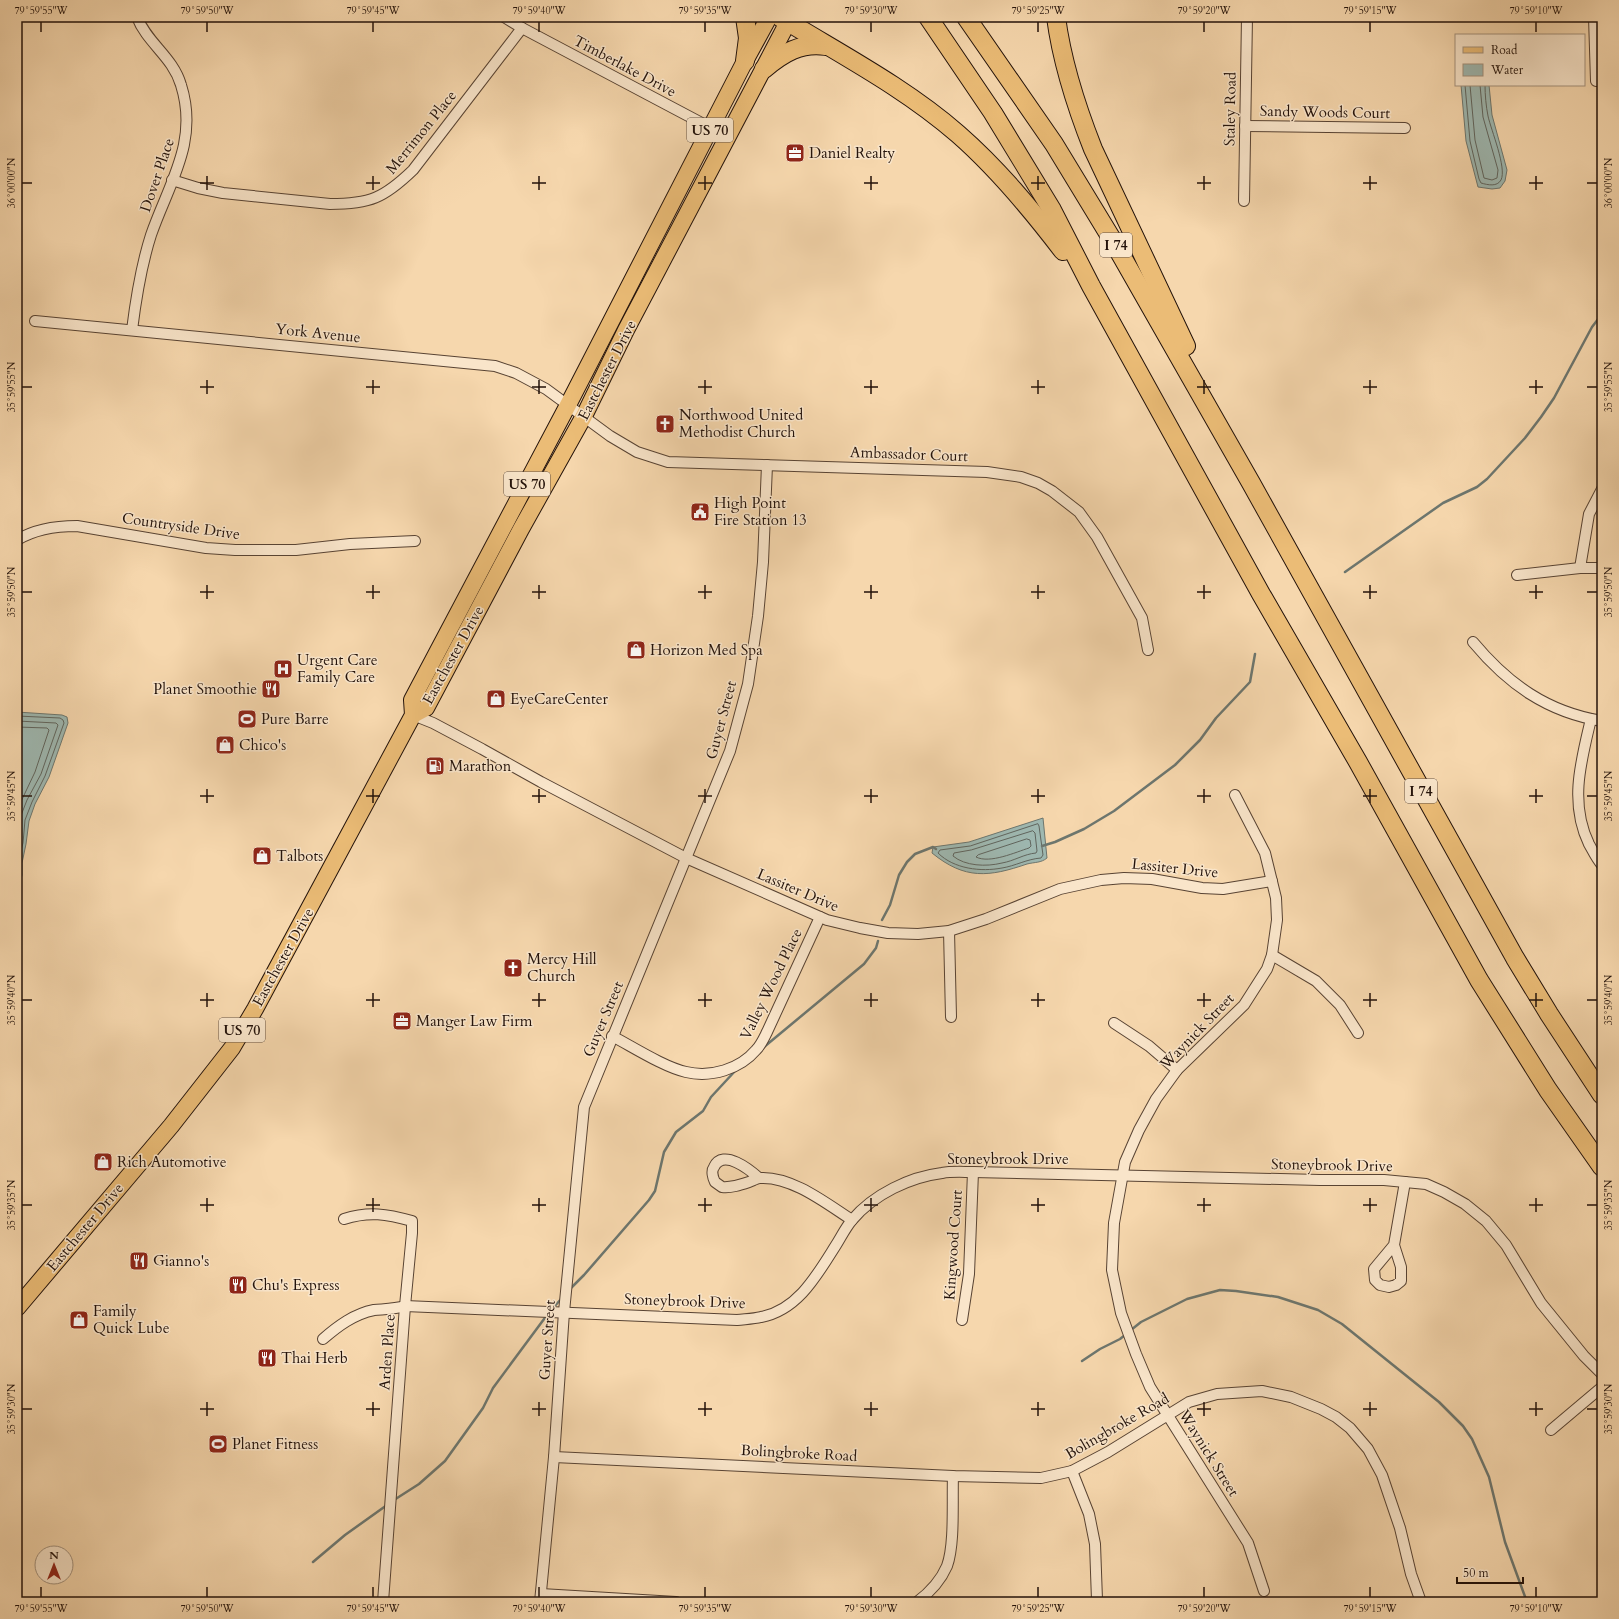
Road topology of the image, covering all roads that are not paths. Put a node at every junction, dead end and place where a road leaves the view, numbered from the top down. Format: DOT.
graph roads {
  1 [pos="137,17"];
  2 [pos="504,17"];
  3 [pos="746,17"];
  4 [pos="769,17"];
  5 [pos="928,17"];
  6 [pos="966,17"];
  7 [pos="1056,17"];
  8 [pos="1247,17"];
  9 [pos="1594,17"];
  10 [pos="786,19"];
  11 [pos="522,28"];
  12 [pos="828,46"];
  13 [pos="744,61"];
  14 [pos="764,69"];
  15 [pos="1599,81"];
  16 [pos="1245,126"];
  17 [pos="711,128"];
  18 [pos="1405,128"];
  19 [pos="172,180"];
  20 [pos="1244,201"];
  21 [pos="1091,286"];
  22 [pos="35,321"];
  23 [pos="132,330"];
  24 [pos="568,405"];
  25 [pos="584,416"];
  26 [pos="767,465"];
  27 [pos="1251,483"];
  28 [pos="1602,489"];
  29 [pos="17,540"];
  30 [pos="415,541"];
  31 [pos="1580,568"];
  32 [pos="1602,568"];
  33 [pos="1517,575"];
  34 [pos="1474,642"];
  35 [pos="1148,650"];
  36 [pos="413,715"];
  37 [pos="1591,719"];
  38 [pos="1602,721"];
  39 [pos="1235,795"];
  40 [pos="686,858"];
  41 [pos="1602,865"];
  42 [pos="1272,881"];
  43 [pos="820,917"];
  44 [pos="949,931"];
  45 [pos="1272,955"];
  46 [pos="951,1017"];
  47 [pos="1114,1023"];
  48 [pos="1358,1033"];
  49 [pos="612,1036"];
  50 [pos="1177,1070"];
  51 [pos="1602,1095"];
  52 [pos="1602,1167"];
  53 [pos="973,1172"];
  54 [pos="1122,1175"];
  55 [pos="760,1178"];
  56 [pos="1405,1182"];
  57 [pos="344,1220"];
  58 [pos="852,1220"];
  59 [pos="1394,1245"];
  60 [pos="405,1306"];
  61 [pos="17,1308"];
  62 [pos="564,1312"];
  63 [pos="962,1320"];
  64 [pos="323,1339"];
  65 [pos="1602,1374"];
  66 [pos="1602,1388"];
  67 [pos="1167,1415"];
  68 [pos="1551,1430"];
  69 [pos="554,1457"];
  70 [pos="1072,1471"];
  71 [pos="953,1476"];
  72 [pos="1264,1591"];
  73 [pos="541,1598"];
  74 [pos="1097,1600"];
  75 [pos="383,1602"];
  76 [pos="676,1602"];
  77 [pos="917,1602"];
  78 [pos="1421,1602"];
  1 -- 19 [label="street, Dover Place"];
  2 -- 11 [label="street, Timberlake Drive"];
  3 -- 13 [label="highway"];
  4 -- 13 [label="main road, Eastchester Drive / US 70"];
  5 -- 21 [label="highway, I 74"];
  6 -- 27 [label="highway, I 74"];
  7 -- 27 [label="highway"];
  8 -- 16 [label="street, Staley Road"];
  9 -- 15 [label="street"];
  10 -- 12 [label="highway"];
  10 -- 14 [label="main road, Eastchester Drive / US 70"];
  11 -- 17 [label="street, Timberlake Drive"];
  11 -- 19 [label="street, Merrimon Place"];
  12 -- 14 [label="highway"];
  12 -- 21 [label="highway"];
  13 -- 17 [label="main road, Eastchester Drive / US 70"];
  14 -- 25 [label="main road, Eastchester Drive / US 70"];
  16 -- 18 [label="street, Sandy Woods Court"];
  16 -- 20 [label="street, Staley Road"];
  17 -- 24 [label="main road, Eastchester Drive / US 70"];
  19 -- 23 [label="street, Dover Place"];
  21 -- 52 [label="highway, I 74"];
  22 -- 23 [label="street, York Avenue"];
  23 -- 24 [label="street, York Avenue"];
  24 -- 25 [label="street, York Avenue"];
  24 -- 36 [label="main road, Eastchester Drive / US 70"];
  25 -- 26 [label="street, Ambassador Court"];
  25 -- 36 [label="main road, Eastchester Drive / US 70"];
  26 -- 35 [label="street, Ambassador Court"];
  26 -- 40 [label="street, Guyer Street"];
  27 -- 51 [label="highway, I 74"];
  28 -- 31 [label="street"];
  29 -- 30 [label="street, Countryside Drive"];
  31 -- 32 [label="street"];
  31 -- 33 [label="street"];
  34 -- 37 [label="street"];
  36 -- 40 [label="street, Lassiter Drive"];
  36 -- 61 [label="main road, Eastchester Drive / US 70"];
  37 -- 38 [label="street"];
  37 -- 41 [label="street"];
  39 -- 42 [label="street, Waynick Street"];
  40 -- 43 [label="street, Lassiter Drive"];
  40 -- 49 [label="street, Guyer Street"];
  42 -- 44 [label="street, Lassiter Drive"];
  42 -- 45 [label="street, Waynick Street"];
  43 -- 44 [label="street, Lassiter Drive"];
  43 -- 49 [label="street, Valley Wood Place"];
  44 -- 46 [label="street"];
  45 -- 48 [label="street"];
  45 -- 50 [label="street, Waynick Street"];
  47 -- 50 [label="street"];
  49 -- 62 [label="street, Guyer Street"];
  50 -- 54 [label="street, Waynick Street"];
  53 -- 54 [label="street, Stoneybrook Drive"];
  53 -- 58 [label="street, Stoneybrook Drive"];
  53 -- 63 [label="street, Kingwood Court"];
  54 -- 56 [label="street, Stoneybrook Drive"];
  54 -- 67 [label="street, Waynick Street"];
  55 -- 58 [label="street"];
  56 -- 59 [label="street"];
  56 -- 65 [label="street, Stoneybrook Drive"];
  57 -- 60 [label="street, Arden Place"];
  58 -- 62 [label="street, Stoneybrook Drive"];
  60 -- 62 [label="street, Stoneybrook Drive"];
  60 -- 64 [label="street, Stoneybrook Drive"];
  60 -- 75 [label="street, Arden Place"];
  62 -- 69 [label="street, Guyer Street"];
  66 -- 68 [label="street"];
  67 -- 70 [label="street, Bolingbroke Road"];
  67 -- 72 [label="street, Waynick Street"];
  67 -- 78 [label="street, Bolingbroke Road"];
  69 -- 71 [label="street, Bolingbroke Road"];
  69 -- 73 [label="street, Guyer Street"];
  70 -- 71 [label="street, Bolingbroke Road"];
  70 -- 74 [label="street"];
  71 -- 77 [label="street"];
  73 -- 76 [label="street"];
}
